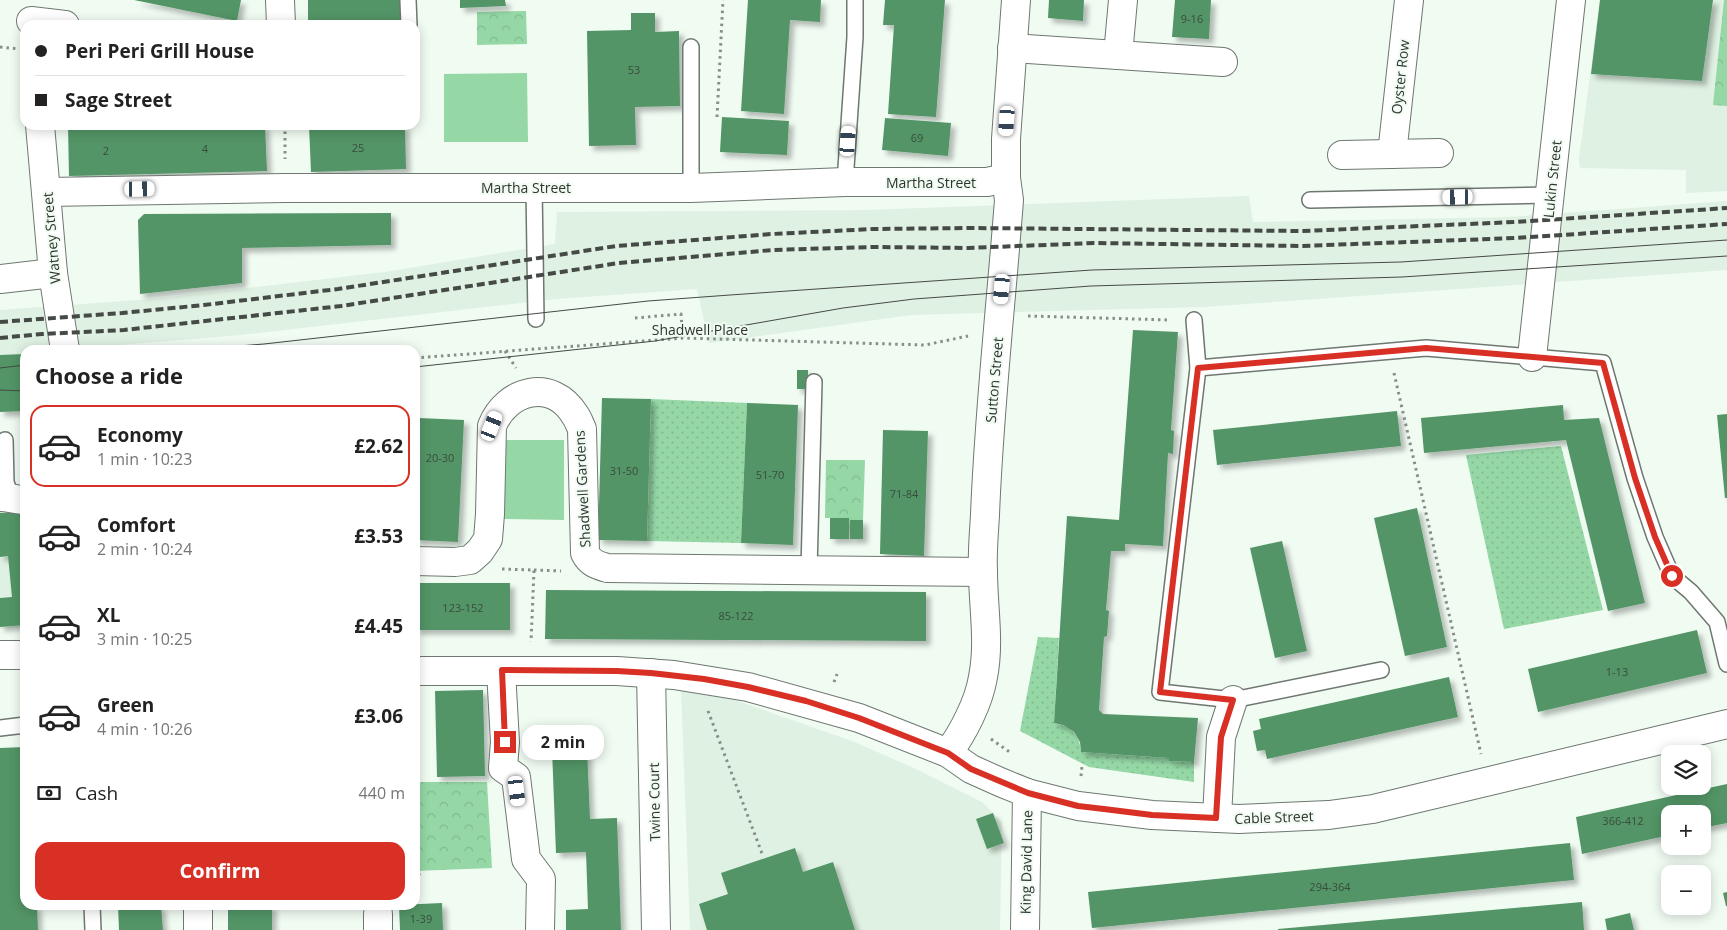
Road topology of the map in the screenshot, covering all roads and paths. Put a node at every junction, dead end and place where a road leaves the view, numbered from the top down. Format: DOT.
graph roads {
  1 [pos="280,0"];
  2 [pos="408,0"];
  3 [pos="723,0"];
  4 [pos="855,0"];
  5 [pos="1016,0"];
  6 [pos="1123,0"];
  7 [pos="1409,0"];
  8 [pos="1571,0"];
  9 [pos="30,15"];
  10 [pos="48,20"];
  11 [pos="280,20"];
  12 [pos="409,20"];
  13 [pos="0,47"];
  14 [pos="691,47"];
  15 [pos="1012,48"];
  16 [pos="20,49"];
  17 [pos="1118,55"];
  18 [pos="1223,62"];
  19 [pos="716,119"];
  20 [pos="41,130"];
  21 [pos="1439,153"];
  22 [pos="1392,154"];
  23 [pos="1342,155"];
  24 [pos="1006,178"];
  25 [pos="845,182"];
  26 [pos="534,187"];
  27 [pos="691,188"];
  28 [pos="47,192"];
  29 [pos="1550,195"];
  30 [pos="1310,200"];
  31 [pos="53,273"];
  32 [pos="0,279"];
  33 [pos="1024,316"];
  34 [pos="635,318"];
  35 [pos="536,320"];
  36 [pos="1194,320"];
  37 [pos="972,335"];
  38 [pos="683,338"];
  39 [pos="64,345"];
  40 [pos="1389,351"];
  41 [pos="1532,357"];
  42 [pos="420,358"];
  43 [pos="1198,368"];
  44 [pos="814,382"];
  45 [pos="5,440"];
  46 [pos="12,498"];
  47 [pos="470,560"];
  48 [pos="420,561"];
  49 [pos="809,569"];
  50 [pos="983,572"];
  51 [pos="531,645"];
  52 [pos="0,655"];
  53 [pos="20,656"];
  54 [pos="1727,664"];
  55 [pos="420,670"];
  56 [pos="502,670"];
  57 [pos="1381,670"];
  58 [pos="651,673"];
  59 [pos="704,679"];
  60 [pos="1233,700"];
  61 [pos="1727,724"];
  62 [pos="20,725"];
  63 [pos="0,728"];
  64 [pos="948,753"];
  65 [pos="1482,759"];
  66 [pos="1082,766"];
  67 [pos="1080,782"];
  68 [pos="1028,793"];
  69 [pos="1216,818"];
  70 [pos="763,856"];
  71 [pos="92,910"];
  72 [pos="198,910"];
  73 [pos="93,930"];
  74 [pos="198,930"];
  75 [pos="540,930"];
  76 [pos="656,930"];
  77 [pos="1025,930"];
  1 -- 11 [label="street"];
  2 -- 12 [label="lane"];
  3 -- 19 [label="path"];
  4 -- 25 [label="lane"];
  5 -- 15 [label="street, Sutton Street"];
  6 -- 17 [label="street"];
  7 -- 22 [label="street, Oyster Row"];
  8 -- 29 [label="street, Lukin Street"];
  9 -- 10 [label="street"];
  13 -- 16 [label="path"];
  14 -- 27 [label="lane"];
  15 -- 17 [label="street"];
  15 -- 24 [label="street, Sutton Street"];
  17 -- 18 [label="street"];
  20 -- 28 [label="street, Watney Street"];
  21 -- 22 [label="street"];
  22 -- 23 [label="street"];
  24 -- 25 [label="street, Martha Street"];
  24 -- 50 [label="street, Sutton Street"];
  25 -- 27 [label="street, Martha Street"];
  26 -- 27 [label="street, Martha Street"];
  26 -- 28 [label="street, Martha Street"];
  26 -- 35 [label="lane"];
  28 -- 31 [label="street, Watney Street"];
  29 -- 30 [label="lane"];
  29 -- 41 [label="street, Lukin Street"];
  31 -- 32 [label="street"];
  31 -- 39 [label="street, Watney Street"];
  33 -- 36 [label="path"];
  34 -- 38 [label="path"];
  36 -- 43 [label="lane"];
  37 -- 38 [label="path, Shadwell Place"];
  38 -- 42 [label="path, Shadwell Place"];
  40 -- 41 [label="lane"];
  40 -- 43 [label="lane"];
  40 -- 65 [label="path"];
  41 -- 54 [label="lane"];
  43 -- 60 [label="lane"];
  44 -- 49 [label="lane"];
  45 -- 46 [label="lane"];
  47 -- 48 [label="street"];
  47 -- 49 [label="street, Shadwell Gardens"];
  47 -- 51 [label="path"];
  49 -- 50 [label="street, Shadwell Gardens"];
  50 -- 64 [label="street, Sutton Street"];
  52 -- 53 [label="street"];
  55 -- 56 [label="street, Cable Street"];
  56 -- 58 [label="street, Cable Street"];
  56 -- 75 [label="street"];
  57 -- 60 [label="lane"];
  58 -- 59 [label="street, Cable Street"];
  58 -- 76 [label="street, Twine Court"];
  59 -- 64 [label="street, Cable Street"];
  59 -- 70 [label="path"];
  60 -- 69 [label="street"];
  61 -- 69 [label="street, Cable Street"];
  62 -- 63 [label="lane"];
  64 -- 68 [label="street, Cable Street"];
  66 -- 67 [label="path"];
  68 -- 69 [label="street, Cable Street"];
  68 -- 77 [label="street, King David Lane"];
  71 -- 73 [label="lane"];
  72 -- 74 [label="street"];
}
